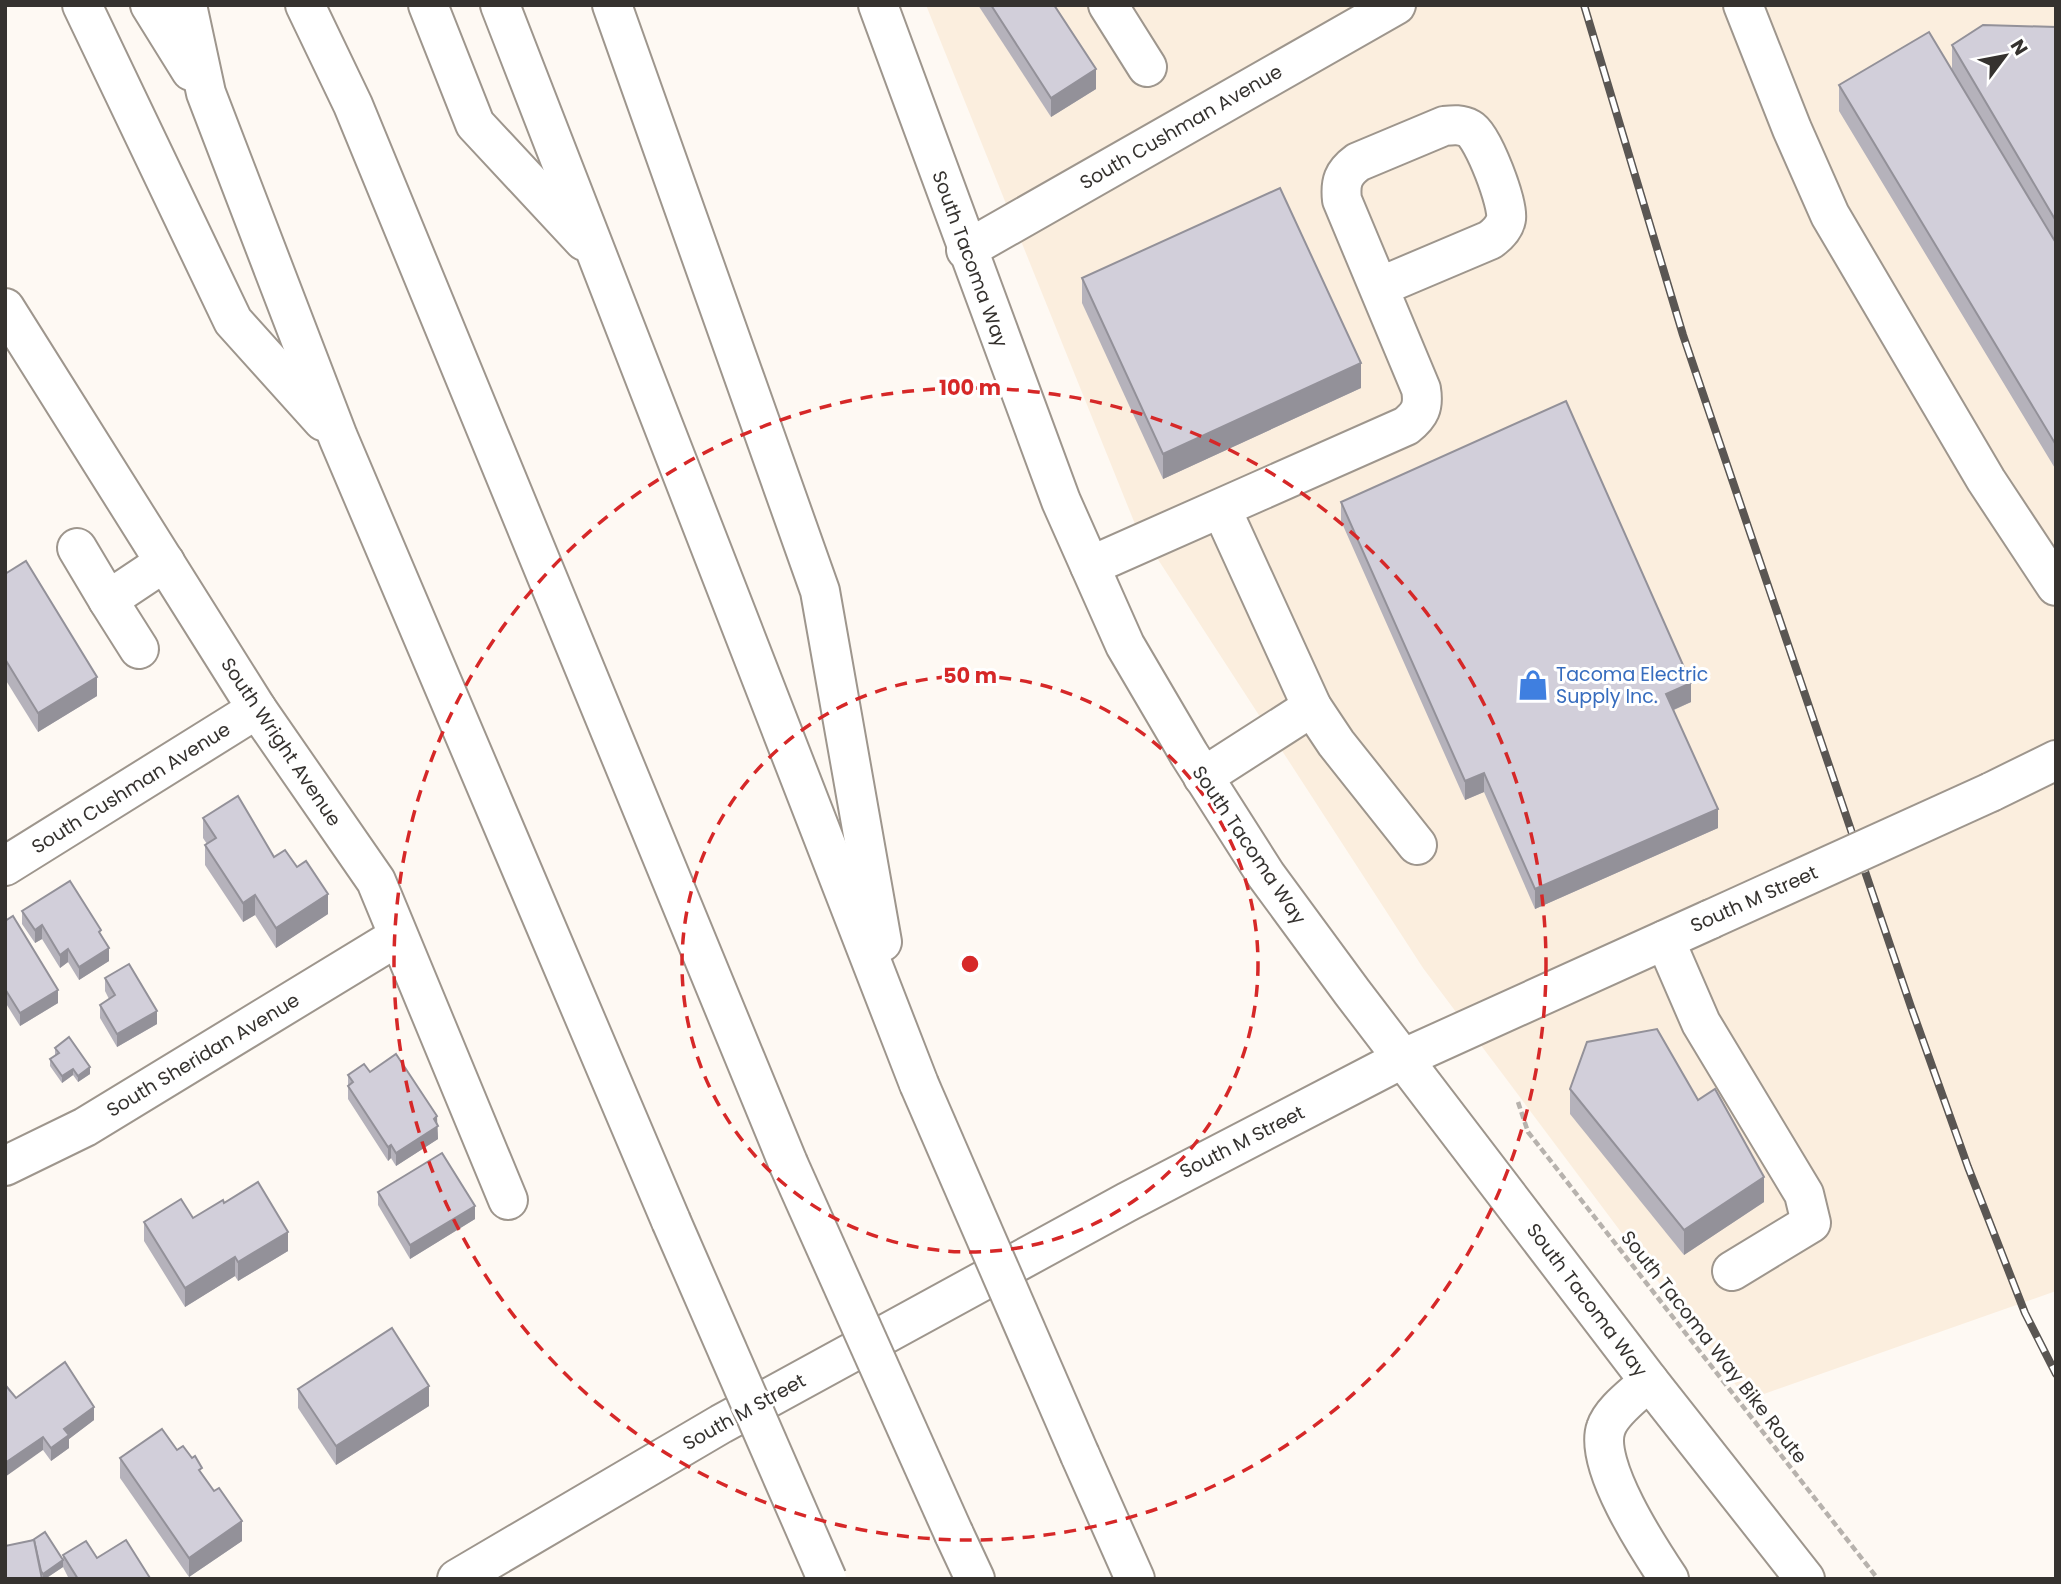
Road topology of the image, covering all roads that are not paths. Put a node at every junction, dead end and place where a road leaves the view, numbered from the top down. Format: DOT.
graph roads {
  1 [pos="82,5"];
  2 [pos="150,5"];
  3 [pos="187,5"];
  4 [pos="305,5"];
  5 [pos="332,5"];
  6 [pos="428,5"];
  7 [pos="500,5"];
  8 [pos="612,5"];
  9 [pos="878,5"];
  10 [pos="1108,5"];
  11 [pos="1396,5"];
  12 [pos="1743,5"];
  13 [pos="1147,67"];
  14 [pos="206,93"];
  15 [pos="353,105"];
  16 [pos="966,250"];
  17 [pos="597,255"];
  18 [pos="1379,287"];
  19 [pos="5,308"];
  20 [pos="338,437"];
  21 [pos="1222,510"];
  22 [pos="77,548"];
  23 [pos="165,562"];
  24 [pos="1090,566"];
  25 [pos="2056,586"];
  26 [pos="108,600"];
  27 [pos="139,649"];
  28 [pos="1312,707"];
  29 [pos="257,709"];
  30 [pos="2056,760"];
  31 [pos="1203,777"];
  32 [pos="1417,845"];
  33 [pos="5,866"];
  34 [pos="397,937"];
  35 [pos="1665,940"];
  36 [pos="897,1027"];
  37 [pos="1404,1058"];
  38 [pos="5,1166"];
  39 [pos="508,1200"];
  40 [pos="1732,1271"];
  41 [pos="1649,1381"];
  42 [pos="457,1579"];
  43 [pos="827,1579"];
  44 [pos="975,1579"];
  45 [pos="1135,1579"];
  46 [pos="1669,1579"];
  47 [pos="1805,1579"];
  1 -- 20 [label="main road"];
  2 -- 14 [label="main road"];
  3 -- 14 [label="main road"];
  4 -- 15 [label="main road"];
  5 -- 15 [label="main road"];
  6 -- 17 [label="main road"];
  7 -- 17 [label="main road"];
  8 -- 36 [label="main road"];
  9 -- 16 [label="main road, South Tacoma Way"];
  10 -- 13 [label="main road"];
  11 -- 16 [label="main road, South Cushman Avenue"];
  12 -- 25 [label="main road"];
  14 -- 20 [label="main road"];
  15 -- 44 [label="main road, bridge"];
  16 -- 24 [label="main road, South Tacoma Way"];
  17 -- 36 [label="main road"];
  18 -- 18 [label="main road"];
  18 -- 21 [label="main road"];
  19 -- 23 [label="main road, South Wright Avenue"];
  20 -- 43 [label="main road, bridge"];
  21 -- 24 [label="main road"];
  21 -- 28 [label="main road"];
  22 -- 26 [label="main road"];
  23 -- 26 [label="main road"];
  23 -- 29 [label="main road, South Wright Avenue"];
  24 -- 31 [label="main road, South Tacoma Way"];
  26 -- 27 [label="main road"];
  28 -- 31 [label="main road"];
  28 -- 32 [label="main road"];
  29 -- 33 [label="main road, South Cushman Avenue"];
  29 -- 34 [label="main road, South Wright Avenue"];
  30 -- 35 [label="main road, South M Street, bridge"];
  31 -- 37 [label="main road, South Tacoma Way"];
  34 -- 38 [label="main road, South Sheridan Avenue"];
  34 -- 39 [label="main road, South Wright Avenue"];
  35 -- 37 [label="main road, South M Street"];
  35 -- 40 [label="main road"];
  36 -- 45 [label="main road, bridge"];
  37 -- 41 [label="main road, South Tacoma Way"];
  37 -- 42 [label="main road, South M Street"];
  41 -- 46 [label="main road"];
  41 -- 47 [label="main road, South Tacoma Way"];
}
